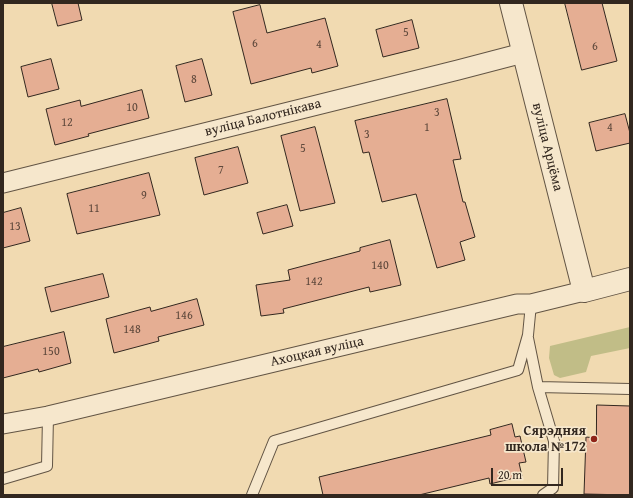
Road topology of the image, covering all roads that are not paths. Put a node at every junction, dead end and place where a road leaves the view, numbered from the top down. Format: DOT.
graph roads {
  1 [pos="511,3"];
  2 [pos="523,52"];
  3 [pos="3,183"];
  4 [pos="630,279"];
  5 [pos="584,291"];
  6 [pos="531,304"];
  7 [pos="528,335"];
  8 [pos="538,387"];
  9 [pos="630,389"];
  10 [pos="48,416"];
  11 [pos="3,424"];
  12 [pos="3,479"];
  13 [pos="252,495"];
  14 [pos="543,495"];
  1 -- 2 [label="street, вуліца Арцёма"];
  2 -- 3 [label="street, вуліца Балотнікава"];
  2 -- 5 [label="street, вуліца Арцёма"];
  4 -- 5 [label="street, Ахоцкая вуліца"];
  5 -- 6 [label="street, Ахоцкая вуліца"];
  6 -- 7 [label="lane"];
  6 -- 10 [label="street, Ахоцкая вуліца"];
  7 -- 8 [label="lane"];
  7 -- 13 [label="lane"];
  8 -- 9 [label="lane"];
  8 -- 14 [label="lane"];
  10 -- 11 [label="street, Ахоцкая вуліца"];
  10 -- 12 [label="lane"];
}
